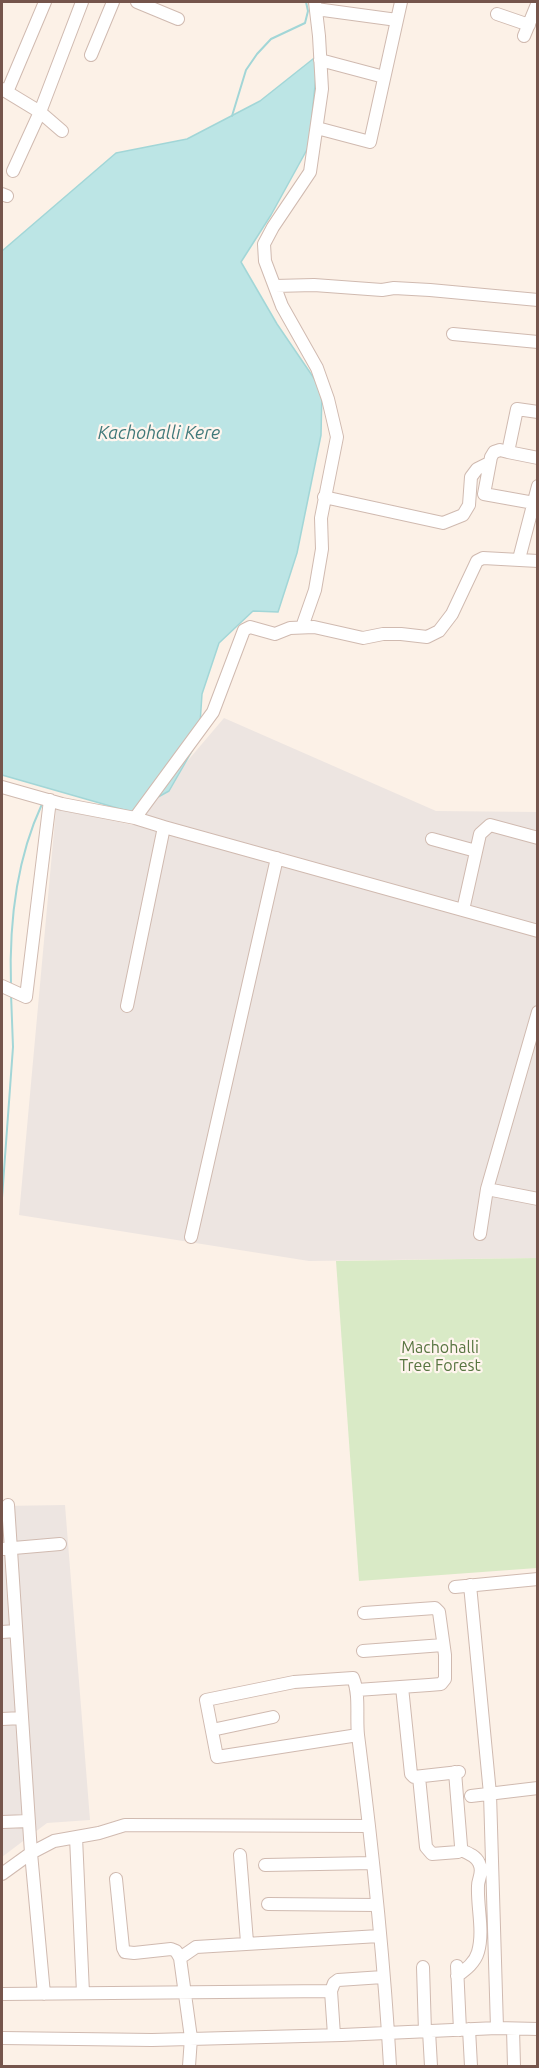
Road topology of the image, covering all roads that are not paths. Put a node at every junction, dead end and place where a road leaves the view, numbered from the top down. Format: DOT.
graph roads {
  1 [pos="45,2"];
  2 [pos="81,2"];
  3 [pos="113,2"];
  4 [pos="137,2"];
  5 [pos="401,2"];
  6 [pos="537,2"];
  7 [pos="315,5"];
  8 [pos="497,14"];
  9 [pos="178,19"];
  10 [pos="397,20"];
  11 [pos="91,55"];
  12 [pos="321,60"];
  13 [pos="384,77"];
  14 [pos="4,91"];
  15 [pos="40,112"];
  16 [pos="317,128"];
  17 [pos="62,131"];
  18 [pos="13,171"];
  19 [pos="275,286"];
  20 [pos="537,300"];
  21 [pos="453,334"];
  22 [pos="537,342"];
  23 [pos="537,412"];
  24 [pos="508,452"];
  25 [pos="537,458"];
  26 [pos="489,463"];
  27 [pos="537,486"];
  28 [pos="324,497"];
  29 [pos="534,503"];
  30 [pos="519,559"];
  31 [pos="537,561"];
  32 [pos="302,627"];
  33 [pos="2,787"];
  34 [pos="44,799"];
  35 [pos="135,818"];
  36 [pos="164,827"];
  37 [pos="537,838"];
  38 [pos="432,839"];
  39 [pos="476,851"];
  40 [pos="277,858"];
  41 [pos="463,910"];
  42 [pos="537,932"];
  43 [pos="8,989"];
  44 [pos="127,1006"];
  45 [pos="536,1020"];
  46 [pos="487,1189"];
  47 [pos="537,1199"];
  48 [pos="480,1234"];
  49 [pos="191,1237"];
  50 [pos="8,1505"];
  51 [pos="60,1544"];
  52 [pos="6,1549"];
  53 [pos="537,1579"];
  54 [pos="470,1586"];
  55 [pos="455,1587"];
  56 [pos="364,1613"];
  57 [pos="16,1631"];
  58 [pos="2,1632"];
  59 [pos="443,1645"];
  60 [pos="363,1652"];
  61 [pos="402,1688"];
  62 [pos="357,1690"];
  63 [pos="273,1717"];
  64 [pos="22,1718"];
  65 [pos="2,1719"];
  66 [pos="212,1730"];
  67 [pos="358,1735"];
  68 [pos="418,1777"];
  69 [pos="537,1788"];
  70 [pos="490,1794"];
  71 [pos="471,1796"];
  72 [pos="29,1821"];
  73 [pos="2,1822"];
  74 [pos="369,1826"];
  75 [pos="76,1837"];
  76 [pos="461,1850"];
  77 [pos="31,1853"];
  78 [pos="240,1855"];
  79 [pos="373,1863"];
  80 [pos="265,1865"];
  81 [pos="2,1874"];
  82 [pos="116,1879"];
  83 [pos="268,1904"];
  84 [pos="376,1905"];
  85 [pos="379,1936"];
  86 [pos="247,1942"];
  87 [pos="180,1958"];
  88 [pos="423,1967"];
  89 [pos="383,1977"];
  90 [pos="331,1991"];
  91 [pos="185,1992"];
  92 [pos="83,1993"];
  93 [pos="2,1994"];
  94 [pos="44,1994"];
  95 [pos="497,2028"];
  96 [pos="513,2029"];
  97 [pos="537,2029"];
  98 [pos="464,2030"];
  99 [pos="427,2031"];
  100 [pos="388,2034"];
  101 [pos="334,2035"];
  102 [pos="2,2038"];
  103 [pos="191,2038"];
  104 [pos="189,2067"];
  105 [pos="390,2067"];
  106 [pos="431,2067"];
  107 [pos="471,2067"];
  108 [pos="514,2067"];
  1 -- 14 [label="street"];
  2 -- 15 [label="street"];
  3 -- 11 [label="street"];
  4 -- 9 [label="street"];
  5 -- 10 [label="street"];
  6 -- 8 [label="street"];
  7 -- 10 [label="street"];
  7 -- 12 [label="street"];
  10 -- 13 [label="street"];
  12 -- 13 [label="street"];
  12 -- 16 [label="street"];
  13 -- 16 [label="street"];
  14 -- 15 [label="street"];
  15 -- 17 [label="street"];
  15 -- 18 [label="street"];
  16 -- 19 [label="street"];
  19 -- 20 [label="street"];
  19 -- 28 [label="street"];
  21 -- 22 [label="street"];
  23 -- 24 [label="street"];
  24 -- 25 [label="street"];
  24 -- 26 [label="street"];
  26 -- 28 [label="street"];
  26 -- 29 [label="street"];
  27 -- 29 [label="street"];
  28 -- 32 [label="street"];
  29 -- 30 [label="street"];
  30 -- 31 [label="street"];
  30 -- 32 [label="street"];
  32 -- 35 [label="street"];
  33 -- 34 [label="street"];
  34 -- 35 [label="street"];
  34 -- 43 [label="street"];
  35 -- 36 [label="street"];
  36 -- 40 [label="street"];
  36 -- 44 [label="street"];
  37 -- 39 [label="street"];
  38 -- 39 [label="street"];
  39 -- 41 [label="street"];
  40 -- 41 [label="street"];
  40 -- 49 [label="street"];
  41 -- 42 [label="street"];
  45 -- 46 [label="street"];
  46 -- 47 [label="street"];
  46 -- 48 [label="street"];
  50 -- 52 [label="street"];
  51 -- 52 [label="street"];
  52 -- 57 [label="street"];
  53 -- 54 [label="street"];
  54 -- 55 [label="street"];
  54 -- 70 [label="street"];
  56 -- 59 [label="street"];
  57 -- 58 [label="street"];
  57 -- 64 [label="street"];
  59 -- 60 [label="street"];
  59 -- 61 [label="street"];
  61 -- 62 [label="street"];
  61 -- 68 [label="street"];
  62 -- 66 [label="street"];
  62 -- 67 [label="street"];
  63 -- 66 [label="street"];
  64 -- 65 [label="street"];
  64 -- 72 [label="street"];
  66 -- 67 [label="street"];
  67 -- 74 [label="street"];
  68 -- 76 [label="street"];
  68 -- 76 [label="street"];
  69 -- 70 [label="street"];
  70 -- 71 [label="street"];
  70 -- 95 [label="street"];
  72 -- 73 [label="street"];
  72 -- 77 [label="street"];
  74 -- 75 [label="street"];
  74 -- 79 [label="street"];
  75 -- 77 [label="street"];
  75 -- 92 [label="street"];
  76 -- 98 [label="street"];
  77 -- 81 [label="street"];
  77 -- 94 [label="street"];
  78 -- 86 [label="street"];
  79 -- 80 [label="street"];
  79 -- 84 [label="street"];
  82 -- 87 [label="street"];
  83 -- 84 [label="street"];
  84 -- 85 [label="street"];
  85 -- 86 [label="street"];
  85 -- 89 [label="street"];
  86 -- 87 [label="street"];
  87 -- 91 [label="street"];
  88 -- 99 [label="street"];
  89 -- 90 [label="street"];
  89 -- 100 [label="street"];
  90 -- 91 [label="street"];
  90 -- 101 [label="street"];
  91 -- 92 [label="street"];
  91 -- 103 [label="street"];
  92 -- 94 [label="street"];
  93 -- 94 [label="street"];
  95 -- 96 [label="street"];
  95 -- 98 [label="street"];
  96 -- 97 [label="street"];
  96 -- 108 [label="street"];
  98 -- 99 [label="street"];
  98 -- 107 [label="street"];
  99 -- 100 [label="street"];
  99 -- 106 [label="street"];
  100 -- 101 [label="street"];
  100 -- 105 [label="street"];
  101 -- 103 [label="street"];
  102 -- 103 [label="street"];
  103 -- 104 [label="street"];
}
